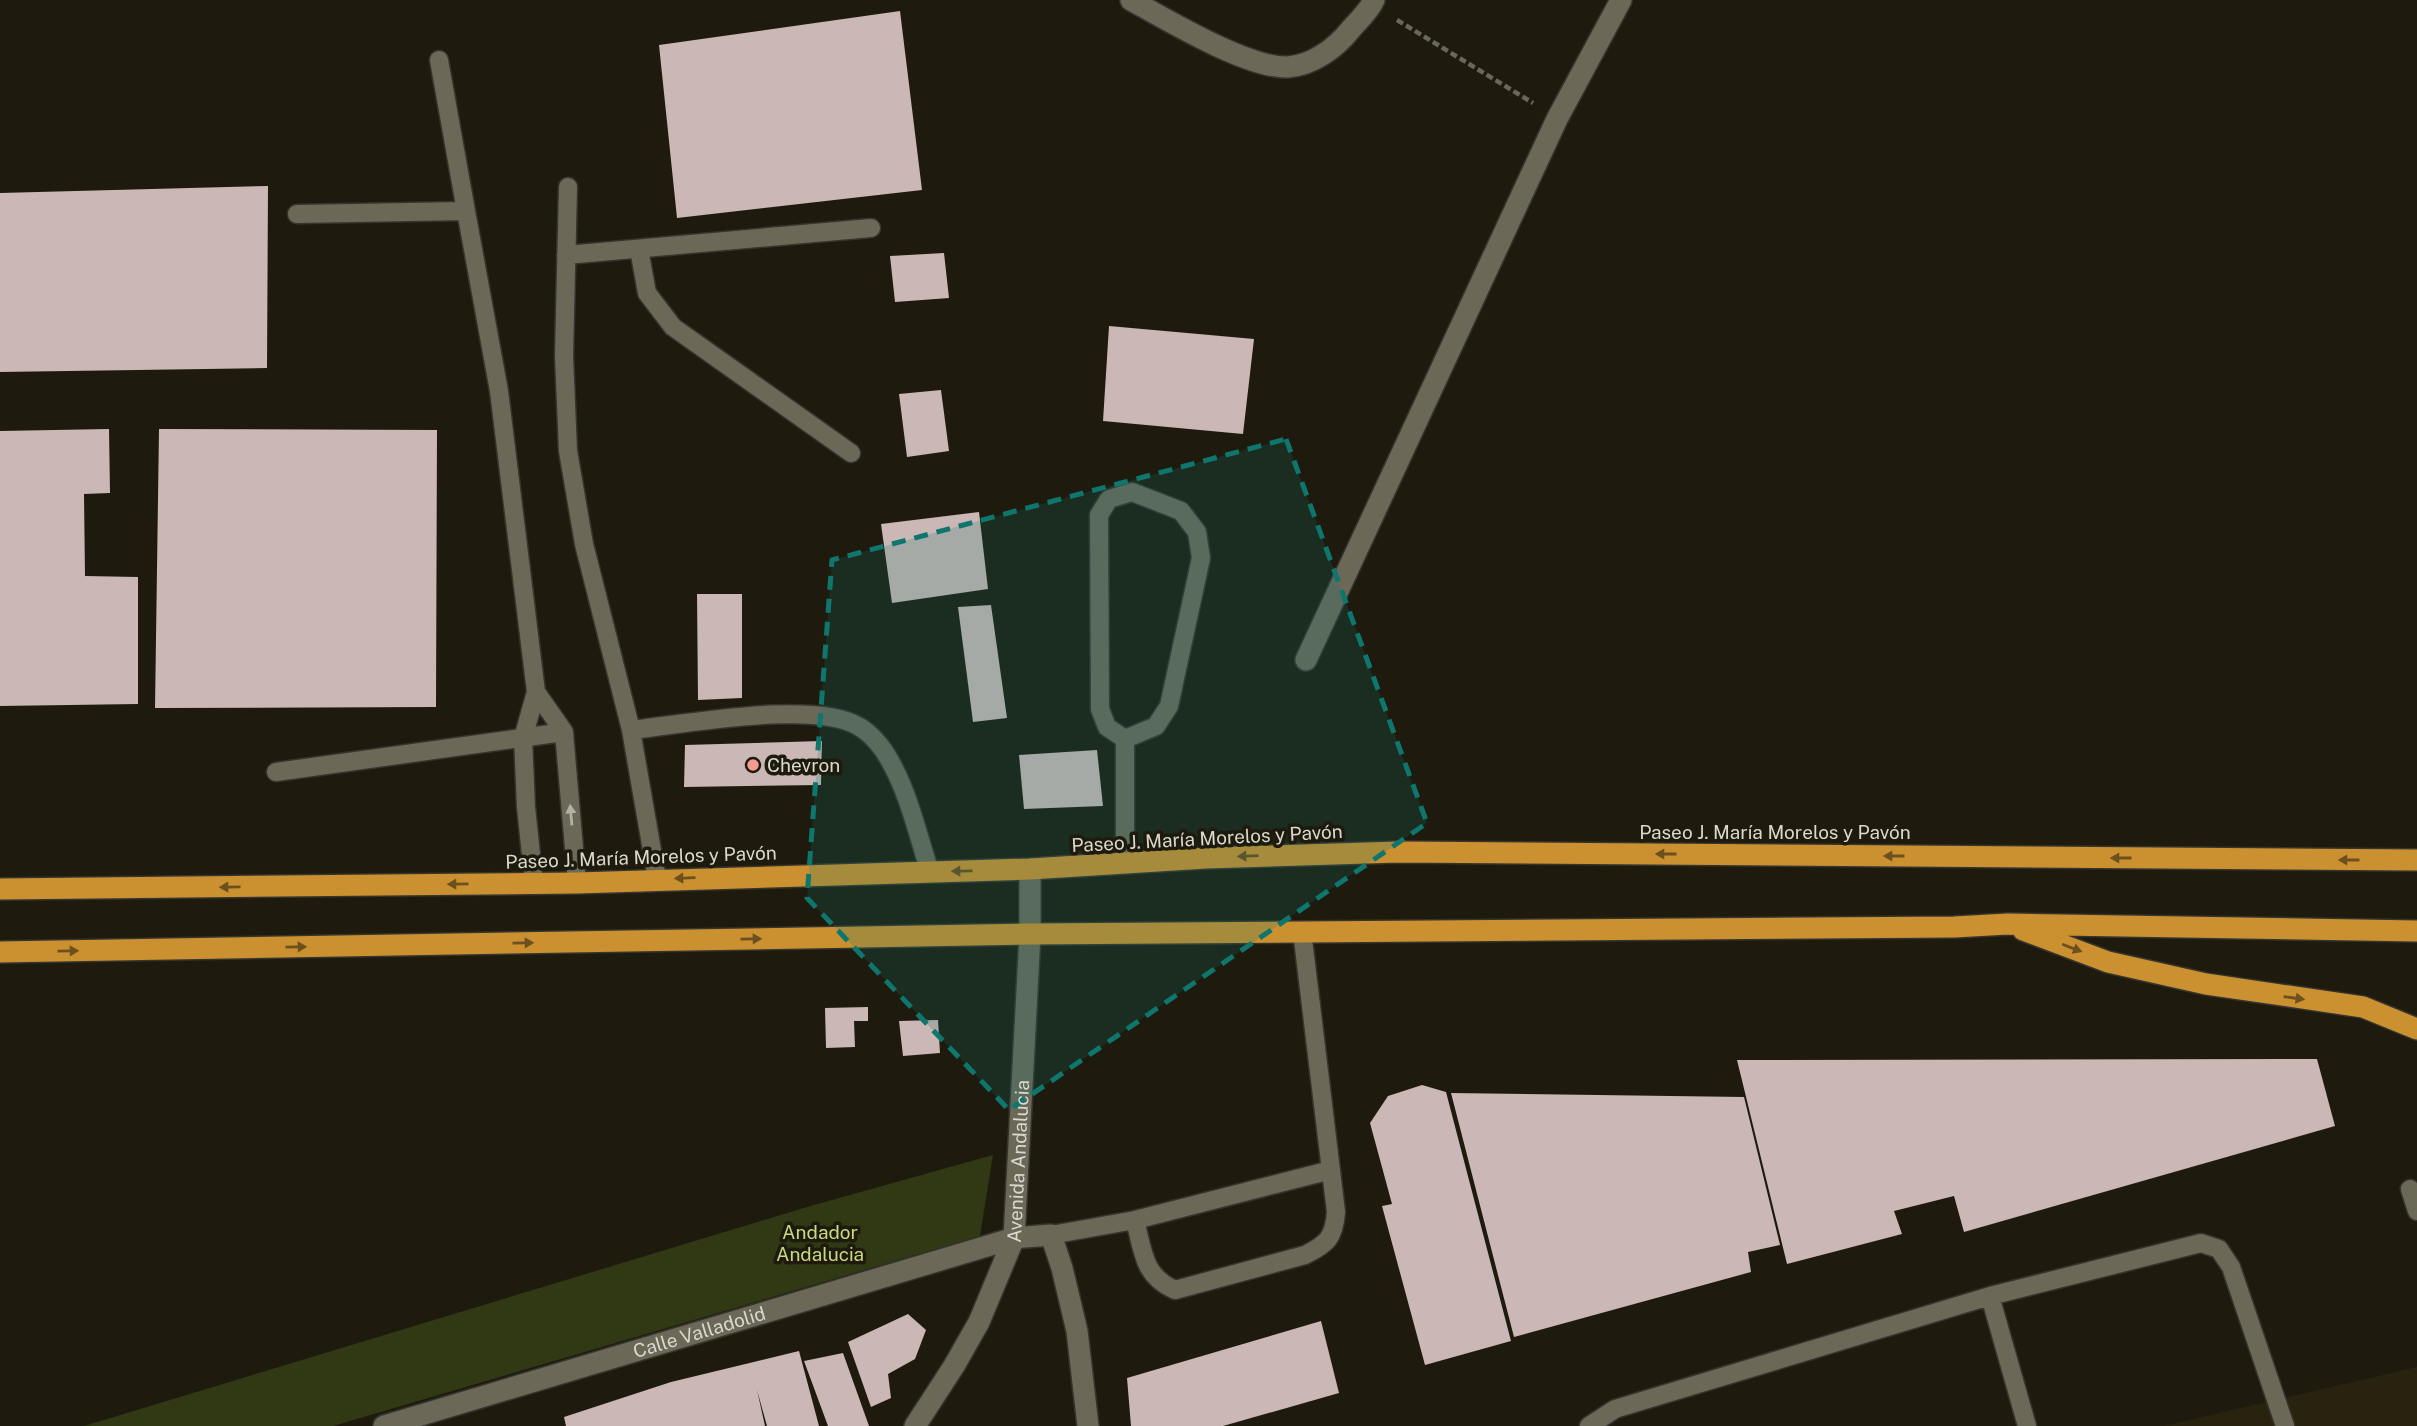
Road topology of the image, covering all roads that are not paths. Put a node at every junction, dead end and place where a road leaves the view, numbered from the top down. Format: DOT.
graph roads {
  1 [pos="1131,0"];
  2 [pos="1621,0"];
  3 [pos="1374,2"];
  4 [pos="439,60"];
  5 [pos="568,187"];
  6 [pos="466,211"];
  7 [pos="297,214"];
  8 [pos="871,228"];
  9 [pos="639,249"];
  10 [pos="566,255"];
  11 [pos="851,453"];
  12 [pos="1306,660"];
  13 [pos="536,692"];
  14 [pos="631,730"];
  15 [pos="564,732"];
  16 [pos="523,738"];
  17 [pos="1125,739"];
  18 [pos="276,772"];
  19 [pos="2417,860"];
  20 [pos="1125,863"];
  21 [pos="1030,869"];
  22 [pos="930,872"];
  23 [pos="657,879"];
  24 [pos="534,883"];
  25 [pos="577,883"];
  26 [pos="0,890"];
  27 [pos="2008,924"];
  28 [pos="1302,931"];
  29 [pos="2417,931"];
  30 [pos="1030,934"];
  31 [pos="0,952"];
  32 [pos="2417,1029"];
  33 [pos="1331,1170"];
  34 [pos="2410,1189"];
  35 [pos="2417,1211"];
  36 [pos="1135,1220"];
  37 [pos="1051,1235"];
  38 [pos="1014,1238"];
  39 [pos="1990,1296"];
  40 [pos="384,1426"];
  41 [pos="915,1426"];
  42 [pos="1088,1426"];
  43 [pos="1590,1426"];
  44 [pos="2027,1426"];
  45 [pos="2285,1426"];
  1 -- 3 [label="street"];
  2 -- 12 [label="street"];
  4 -- 6 [label="lane"];
  5 -- 10 [label="lane"];
  6 -- 7 [label="lane"];
  6 -- 13 [label="lane"];
  8 -- 9 [label="lane"];
  9 -- 10 [label="lane"];
  9 -- 11 [label="lane"];
  10 -- 14 [label="lane"];
  13 -- 15 [label="lane"];
  13 -- 16 [label="lane"];
  14 -- 22 [label="lane"];
  14 -- 23 [label="lane"];
  15 -- 16 [label="lane"];
  25 -- 15 [label="lane, one-way"];
  16 -- 18 [label="lane"];
  16 -- 24 [label="lane"];
  17 -- 17 [label="lane"];
  17 -- 20 [label="lane"];
  19 -- 20 [label="highway, Paseo J. María Morelos y Pavón, one-way"];
  20 -- 21 [label="highway, Paseo J. María Morelos y Pavón"];
  21 -- 22 [label="highway, Paseo J. María Morelos y Pavón, one-way"];
  21 -- 30 [label="street, Avenida Andalucia"];
  22 -- 23 [label="highway, Paseo J. María Morelos y Pavón, one-way"];
  23 -- 25 [label="highway, Paseo J. María Morelos y Pavón"];
  24 -- 25 [label="highway, Paseo J. María Morelos y Pavón"];
  24 -- 26 [label="highway, Paseo J. María Morelos y Pavón, one-way"];
  27 -- 28 [label="highway"];
  27 -- 29 [label="highway"];
  27 -- 32 [label="highway, one-way"];
  28 -- 30 [label="highway"];
  28 -- 33 [label="lane"];
  31 -- 30 [label="highway, one-way"];
  30 -- 38 [label="street, Avenida Andalucia"];
  33 -- 36 [label="lane"];
  33 -- 36 [label="lane"];
  34 -- 35 [label="lane"];
  36 -- 37 [label="lane"];
  37 -- 38 [label="street, Calle Valladolid"];
  37 -- 42 [label="street"];
  38 -- 40 [label="street, Calle Valladolid"];
  38 -- 41 [label="street, Avenida Andalucia"];
  39 -- 43 [label="lane"];
  39 -- 44 [label="lane"];
  39 -- 45 [label="lane"];
}
